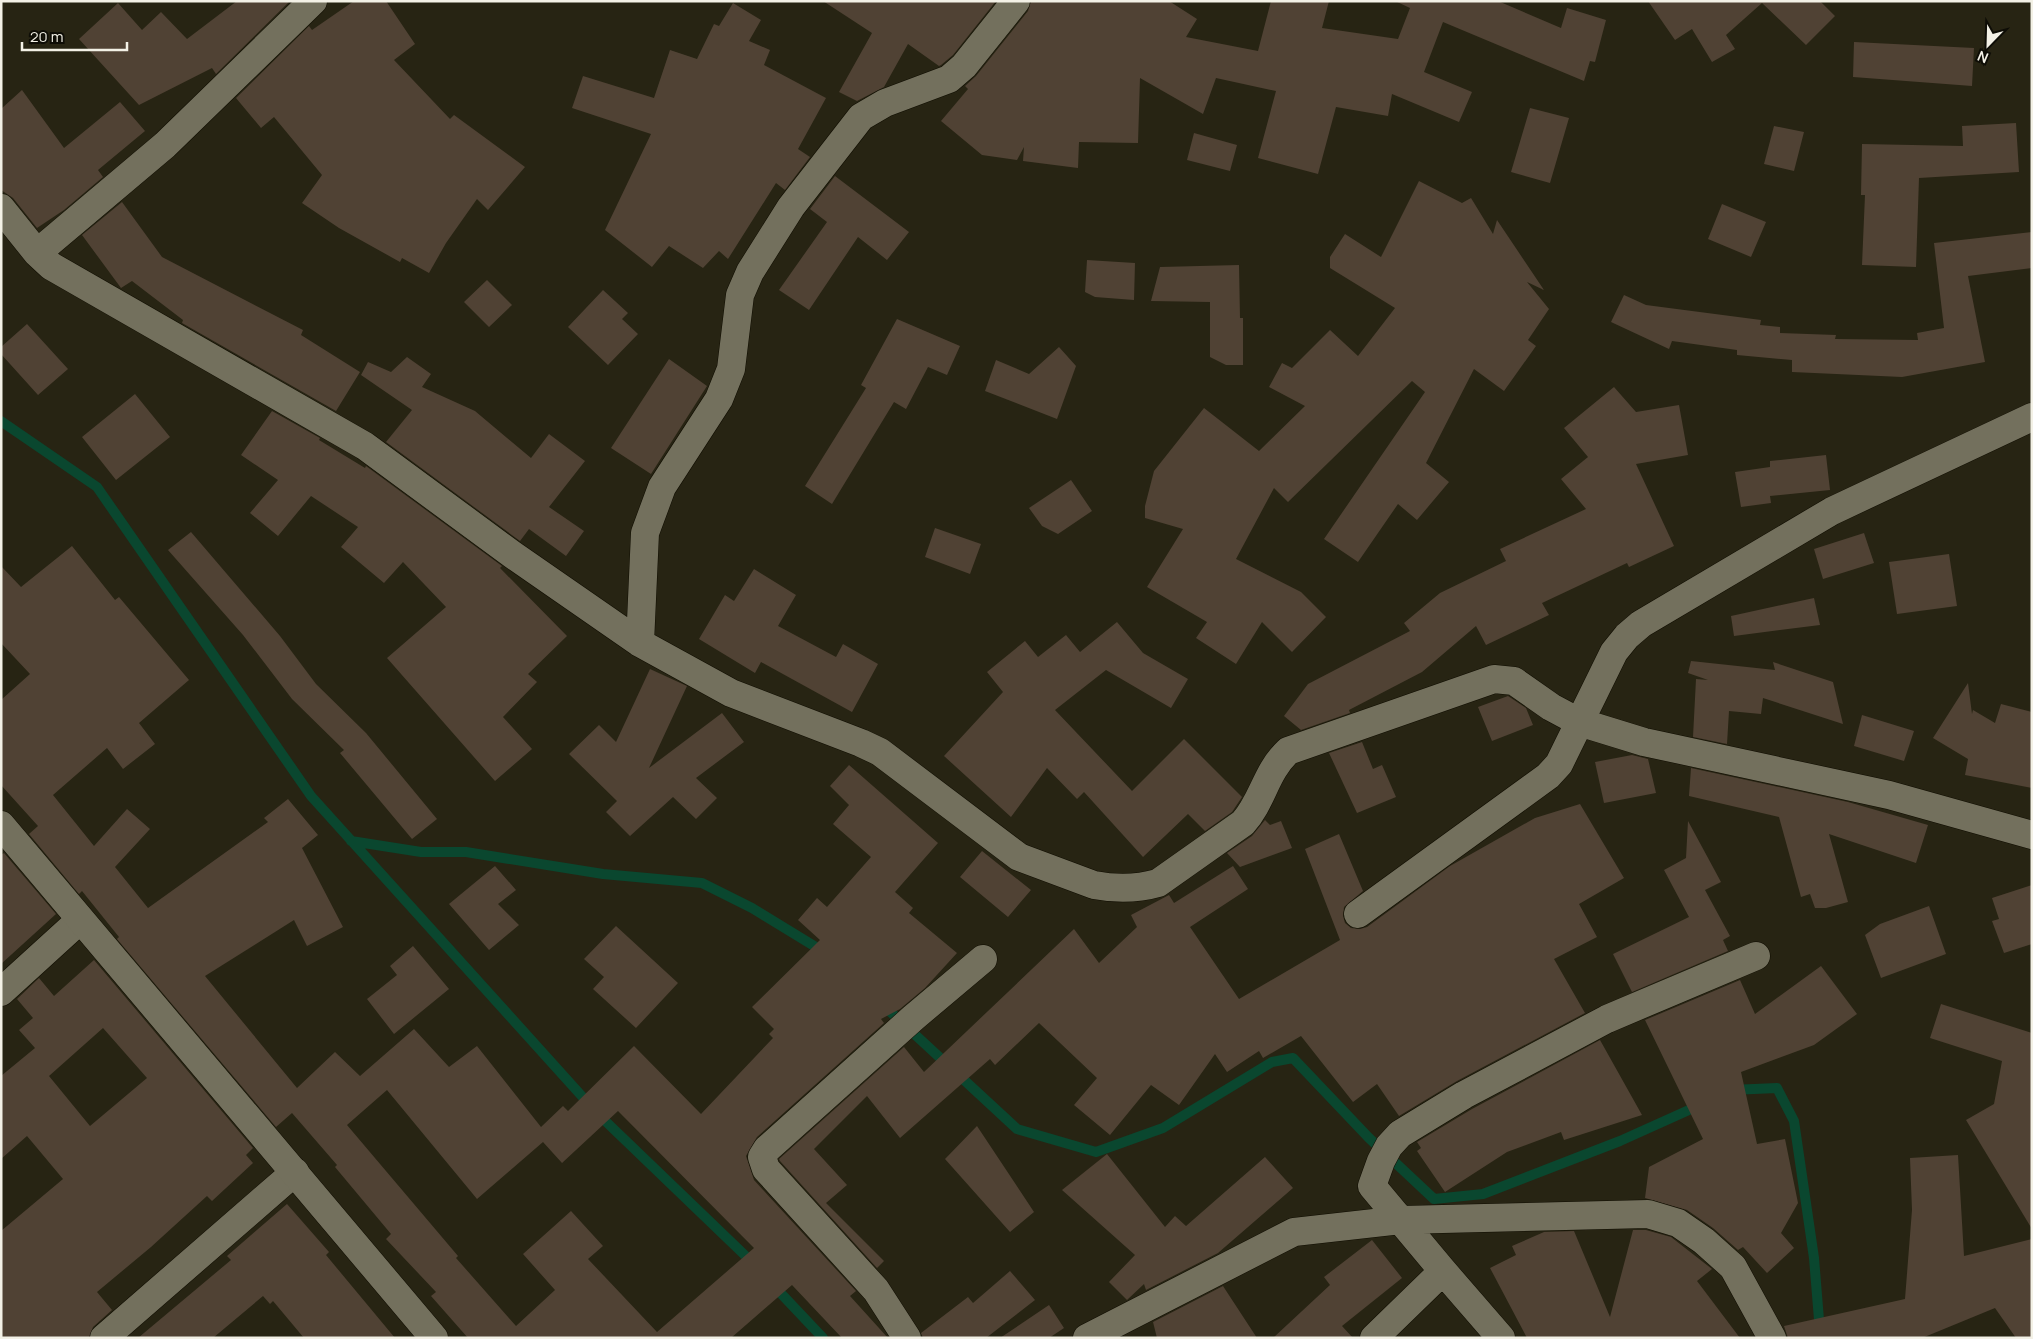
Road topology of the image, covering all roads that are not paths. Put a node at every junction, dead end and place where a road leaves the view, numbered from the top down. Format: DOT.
graph roads {
  1 [pos="313,1"];
  2 [pos="1016,1"];
  3 [pos="1,208"];
  4 [pos="37,254"];
  5 [pos="2032,417"];
  6 [pos="640,642"];
  7 [pos="1580,722"];
  8 [pos="1,825"];
  9 [pos="2032,835"];
  10 [pos="1358,914"];
  11 [pos="80,920"];
  12 [pos="1756,956"];
  13 [pos="983,959"];
  14 [pos="1,992"];
  15 [pos="295,1172"];
  16 [pos="1401,1220"];
  17 [pos="1443,1271"];
  18 [pos="104,1338"];
  19 [pos="434,1338"];
  20 [pos="907,1338"];
  21 [pos="1087,1338"];
  22 [pos="1374,1338"];
  23 [pos="1501,1338"];
  24 [pos="1772,1338"];
  1 -- 4 [label="street"];
  2 -- 6 [label="street"];
  3 -- 4 [label="street"];
  4 -- 6 [label="street"];
  5 -- 7 [label="street"];
  6 -- 7 [label="street"];
  7 -- 9 [label="street"];
  7 -- 10 [label="street"];
  8 -- 11 [label="street"];
  11 -- 14 [label="street"];
  11 -- 15 [label="street"];
  12 -- 16 [label="street"];
  13 -- 20 [label="street"];
  15 -- 18 [label="street"];
  15 -- 19 [label="street"];
  16 -- 17 [label="street"];
  16 -- 21 [label="street"];
  16 -- 24 [label="street"];
  17 -- 22 [label="street"];
  17 -- 23 [label="street"];
}
